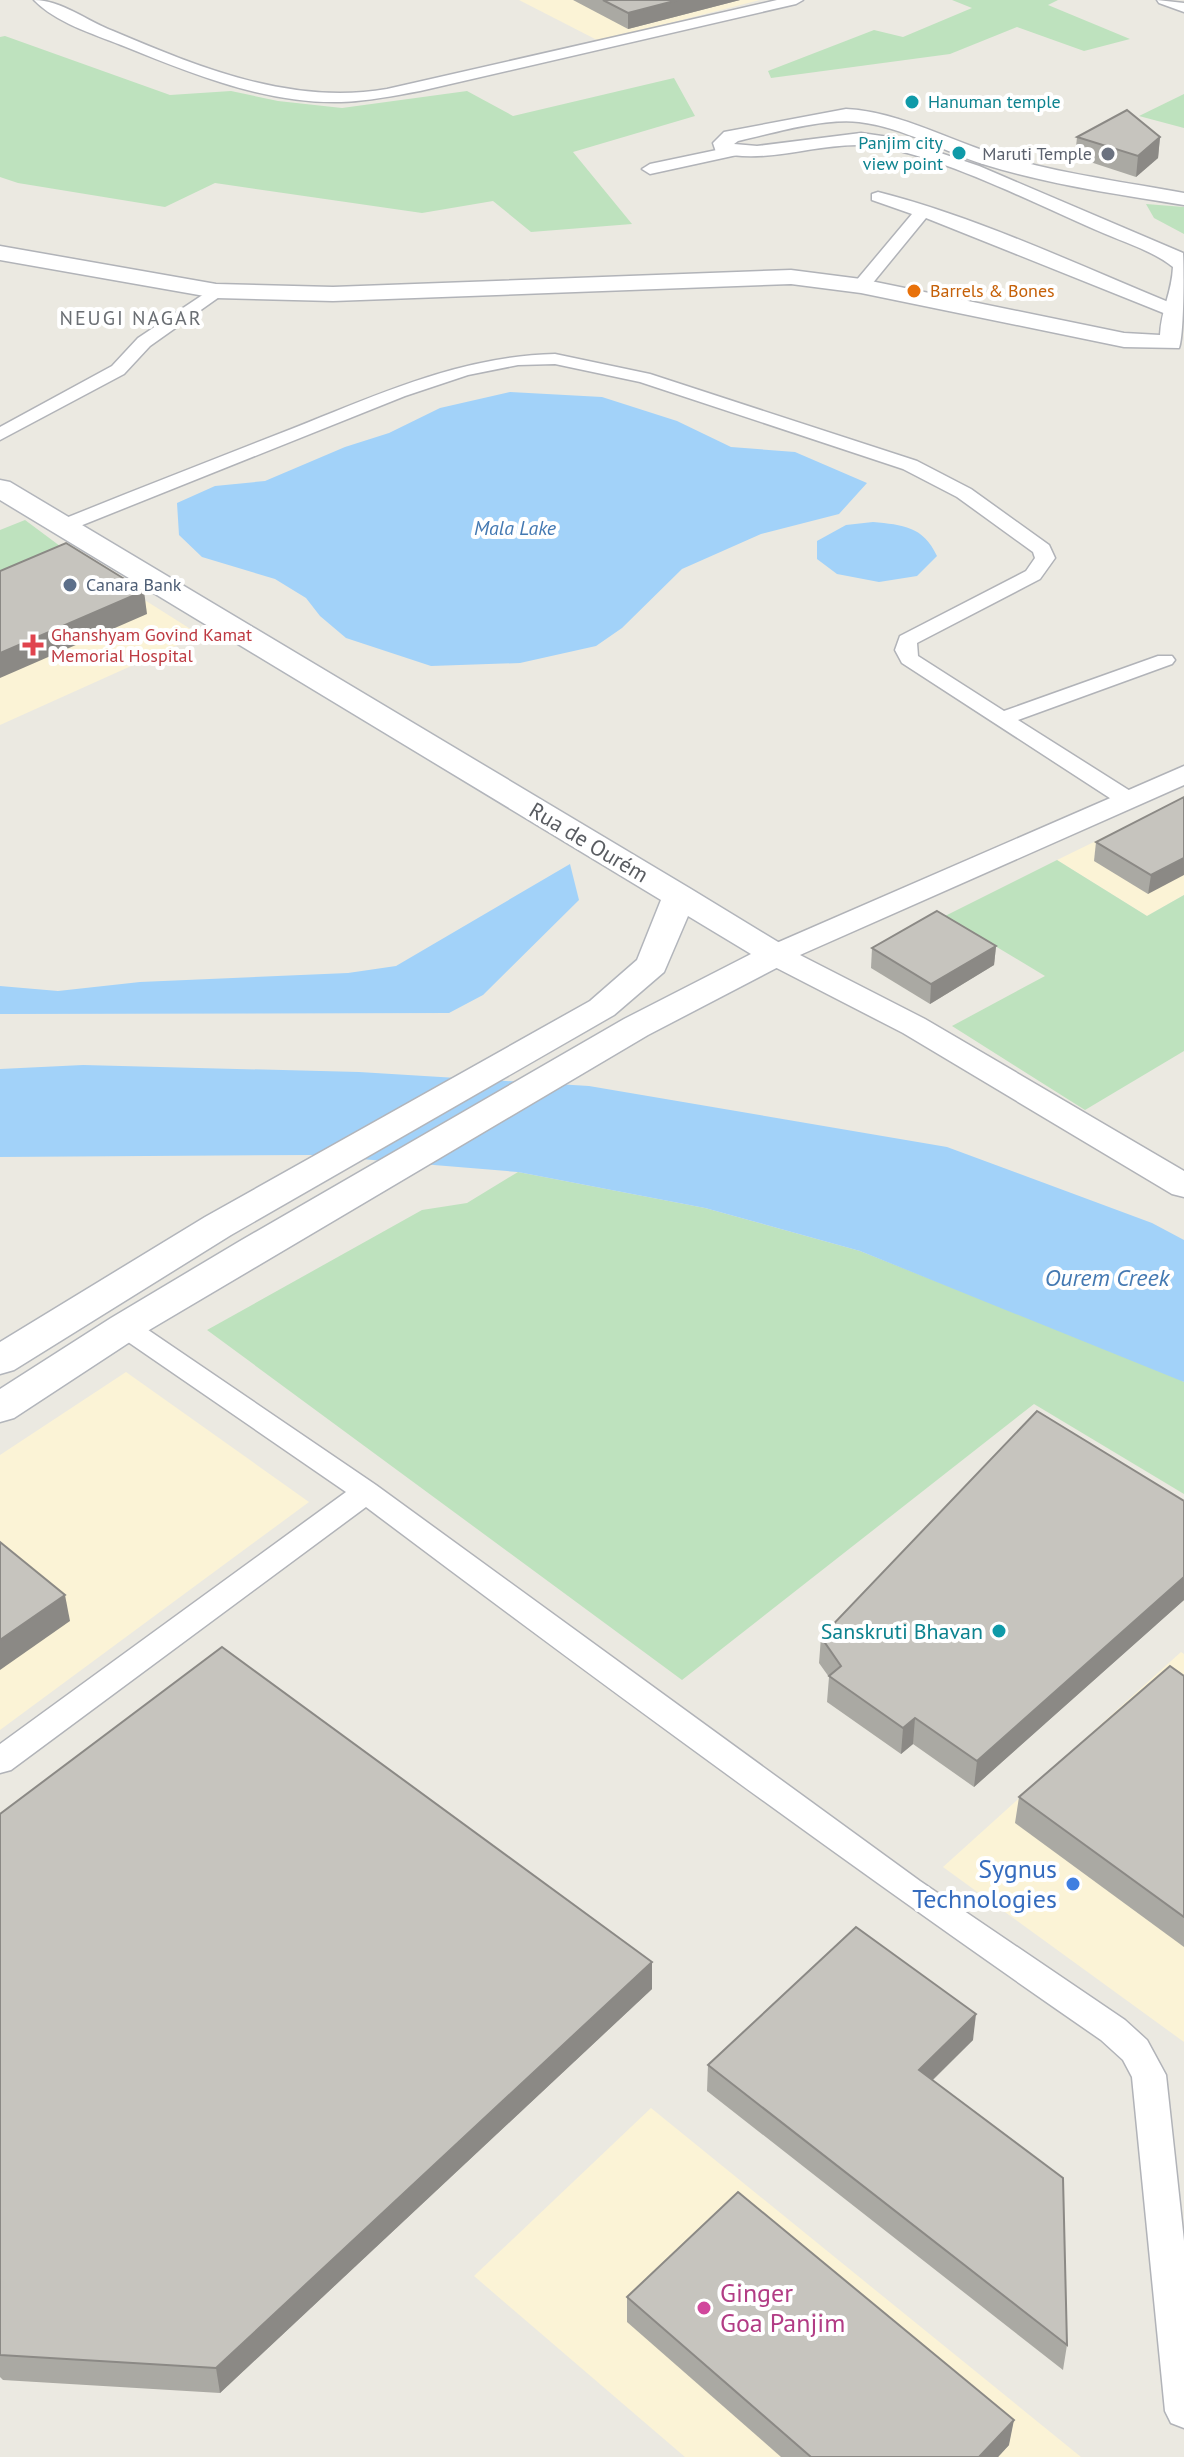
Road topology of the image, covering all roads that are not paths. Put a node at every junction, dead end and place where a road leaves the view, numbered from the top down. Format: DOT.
graph roads {
  1 [pos="41,0"];
  2 [pos="796,0"];
  3 [pos="1164,0"];
  4 [pos="1184,8"];
  5 [pos="731,152"];
  6 [pos="650,169"];
  7 [pos="878,197"];
  8 [pos="1184,199"];
  9 [pos="924,210"];
  10 [pos="0,253"];
  11 [pos="1184,265"];
  12 [pos="861,286"];
  13 [pos="216,291"];
  14 [pos="1172,310"];
  15 [pos="1180,349"];
  16 [pos="0,434"];
  17 [pos="0,488"];
  18 [pos="63,526"];
  19 [pos="1165,660"];
  20 [pos="1001,719"];
  21 [pos="1184,775"];
  22 [pos="1127,799"];
  23 [pos="679,896"];
  24 [pos="776,955"];
  25 [pos="1184,1186"];
  26 [pos="125,1327"];
  27 [pos="0,1360"];
  28 [pos="0,1408"];
  29 [pos="366,1492"];
  30 [pos="0,1761"];
  31 [pos="1184,2411"];
  1 -- 2 [label="street"];
  3 -- 4 [label="street"];
  5 -- 6 [label="street"];
  5 -- 8 [label="street"];
  5 -- 11 [label="street"];
  7 -- 9 [label="street"];
  9 -- 12 [label="street"];
  9 -- 14 [label="street"];
  10 -- 13 [label="street"];
  11 -- 14 [label="street"];
  12 -- 13 [label="street"];
  12 -- 15 [label="street"];
  13 -- 16 [label="street"];
  14 -- 15 [label="street"];
  17 -- 18 [label="main road, Rua de Ourém"];
  18 -- 20 [label="street"];
  18 -- 23 [label="main road, Rua de Ourém"];
  19 -- 20 [label="street"];
  20 -- 22 [label="street"];
  21 -- 22 [label="street"];
  22 -- 24 [label="street"];
  23 -- 24 [label="main road, Rua de Ourém"];
  23 -- 27 [label="main road"];
  24 -- 25 [label="street, Rua de Ourém"];
  24 -- 26 [label="main road"];
  26 -- 28 [label="main road"];
  26 -- 29 [label="street"];
  29 -- 30 [label="street"];
  29 -- 31 [label="street"];
}
